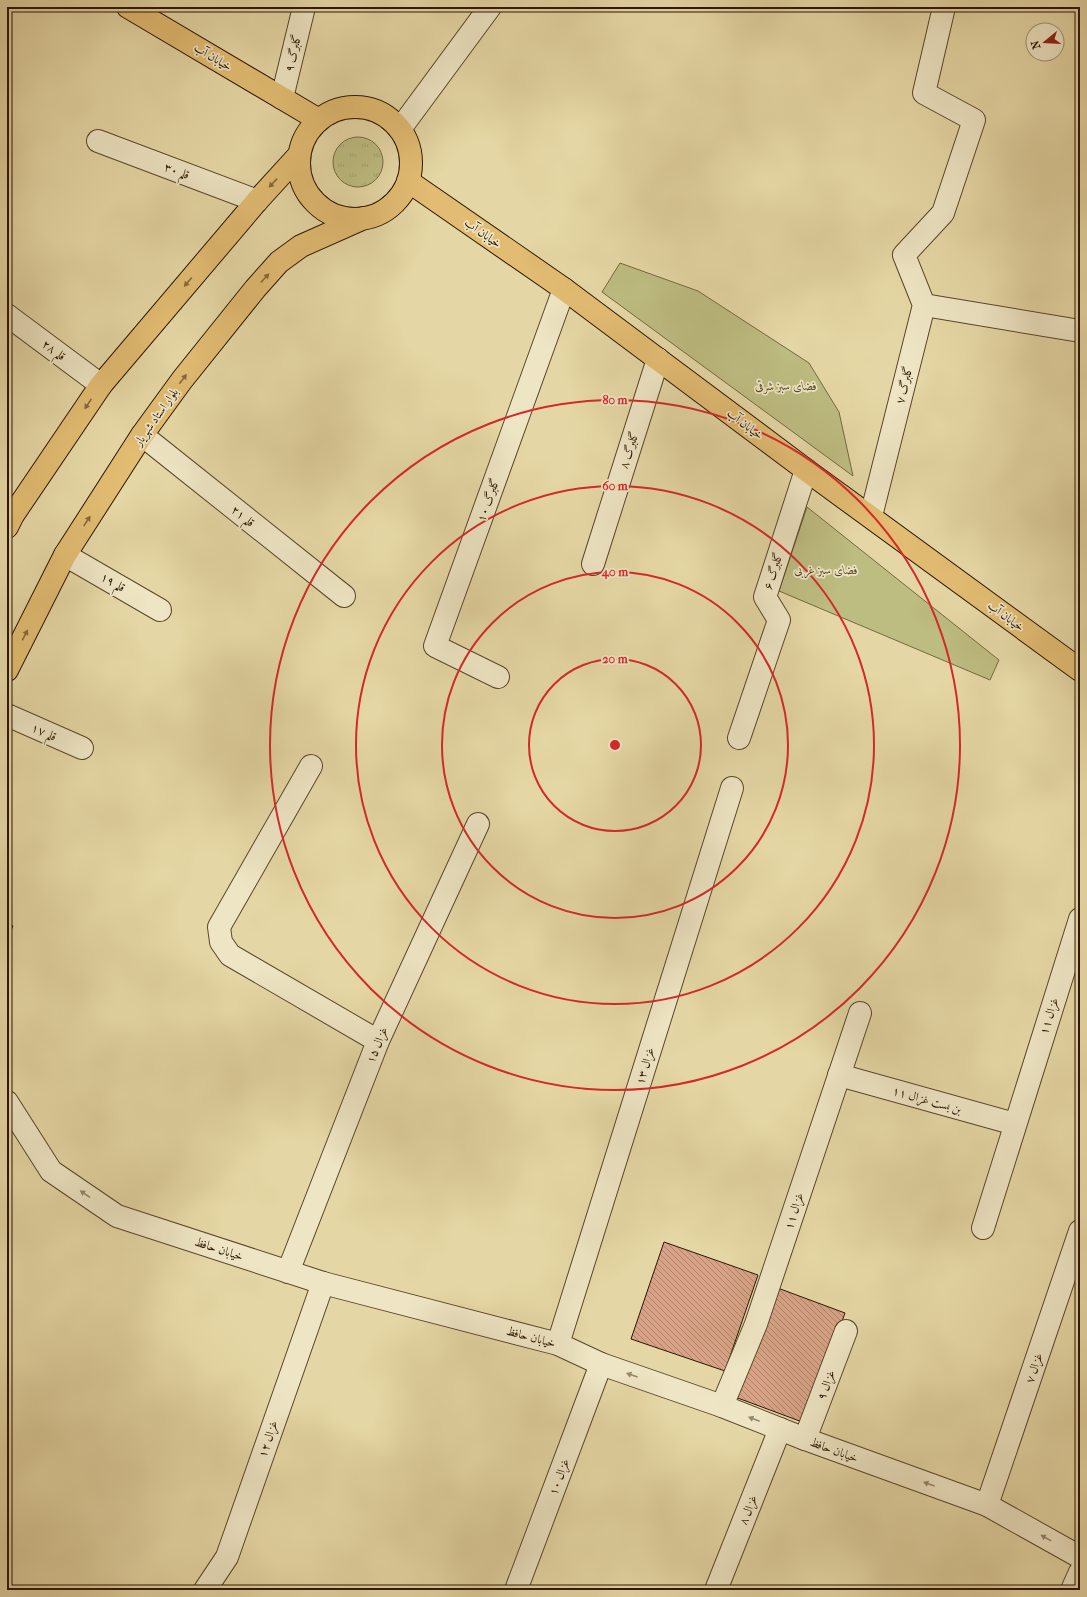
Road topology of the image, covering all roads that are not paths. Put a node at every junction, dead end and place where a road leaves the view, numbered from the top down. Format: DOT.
graph roads {
  1 [pos="128,7"];
  2 [pos="304,7"];
  3 [pos="490,7"];
  4 [pos="944,7"];
  5 [pos="282,98"];
  6 [pos="319,120"];
  7 [pos="400,129"];
  8 [pos="98,141"];
  9 [pos="299,155"];
  10 [pos="408,181"];
  11 [pos="257,200"];
  12 [pos="364,218"];
  13 [pos="564,289"];
  14 [pos="924,305"];
  15 [pos="7,315"];
  16 [pos="1080,331"];
  17 [pos="658,358"];
  18 [pos="101,385"];
  19 [pos="142,435"];
  20 [pos="806,470"];
  21 [pos="871,516"];
  22 [pos="7,527"];
  23 [pos="65,555"];
  24 [pos="593,564"];
  25 [pos="344,596"];
  26 [pos="160,610"];
  27 [pos="7,670"];
  28 [pos="1080,670"];
  29 [pos="498,677"];
  30 [pos="7,715"];
  31 [pos="739,738"];
  32 [pos="82,748"];
  33 [pos="311,766"];
  34 [pos="732,788"];
  35 [pos="478,824"];
  36 [pos="1080,919"];
  37 [pos="860,1013"];
  38 [pos="378,1041"];
  39 [pos="839,1075"];
  40 [pos="7,1102"];
  41 [pos="1015,1124"];
  42 [pos="983,1228"];
  43 [pos="1080,1231"];
  44 [pos="288,1272"];
  45 [pos="323,1284"];
  46 [pos="846,1331"];
  47 [pos="558,1344"];
  48 [pos="601,1364"];
  49 [pos="722,1406"];
  50 [pos="780,1429"];
  51 [pos="805,1439"];
  52 [pos="987,1505"];
  53 [pos="1080,1558"];
  54 [pos="1080,1572"];
  55 [pos="205,1590"];
  56 [pos="516,1590"];
  57 [pos="716,1590"];
  58 [pos="1072,1590"];
  1 -- 5 [label="main road, خیابان آب"];
  2 -- 5 [label="street, گلبرگ ۹"];
  3 -- 7 [label="street"];
  4 -- 14 [label="street"];
  5 -- 6 [label="main road, خیابان آب"];
  6 -- 7 [label="main road"];
  6 -- 9 [label="main road"];
  7 -- 10 [label="main road"];
  8 -- 11 [label="street, قلم ۳۰"];
  9 -- 11 [label="main road, one-way"];
  9 -- 12 [label="main road"];
  10 -- 12 [label="main road"];
  10 -- 13 [label="main road, خیابان آب"];
  11 -- 18 [label="main road, one-way"];
  19 -- 12 [label="main road, بلوار استاد شهریار, one-way"];
  13 -- 17 [label="main road, خیابان آب"];
  13 -- 29 [label="street, گلبرگ ۱۰"];
  14 -- 16 [label="street"];
  14 -- 21 [label="street, گلبرگ ۷"];
  15 -- 18 [label="street, قلم ۲۸"];
  17 -- 20 [label="main road, خیابان آب"];
  17 -- 24 [label="street, گلبرگ ۸"];
  18 -- 22 [label="main road, one-way"];
  23 -- 19 [label="main road, بلوار استاد شهریار, one-way"];
  19 -- 25 [label="street, قلم ۲۱"];
  20 -- 21 [label="main road, خیابان آب"];
  20 -- 31 [label="street, گلبرگ ۶"];
  21 -- 28 [label="main road, خیابان آب"];
  23 -- 26 [label="street, قلم ۱۹"];
  27 -- 23 [label="main road, بلوار استاد شهریار, one-way"];
  30 -- 32 [label="street, قلم ۱۷"];
  33 -- 38 [label="street"];
  34 -- 47 [label="street, غزال ۱۳"];
  35 -- 38 [label="street, غزال ۱۵"];
  36 -- 41 [label="street, غزال ۱۱"];
  37 -- 39 [label="street, غزال ۱۱"];
  38 -- 44 [label="street, غزال ۱۵"];
  39 -- 41 [label="street, بن بست غزال ۱۱"];
  39 -- 49 [label="street, غزال ۱۱"];
  44 -- 40 [label="street, خیابان حافظ, one-way"];
  41 -- 42 [label="street, غزال ۱۱"];
  43 -- 52 [label="street, غزال ۷"];
  44 -- 45 [label="street, خیابان حافظ"];
  45 -- 47 [label="street, خیابان حافظ"];
  45 -- 55 [label="street, غزال ۱۲"];
  46 -- 51 [label="street, غزال ۹"];
  47 -- 48 [label="street, خیابان حافظ"];
  49 -- 48 [label="street, خیابان حافظ, one-way"];
  48 -- 56 [label="street, غزال ۱۰"];
  50 -- 49 [label="street, خیابان حافظ, one-way"];
  50 -- 51 [label="street, خیابان حافظ"];
  50 -- 57 [label="street, غزال ۸"];
  52 -- 51 [label="street, خیابان حافظ, one-way"];
  53 -- 52 [label="street, خیابان حافظ, one-way"];
  54 -- 58 [label="street"];
}
